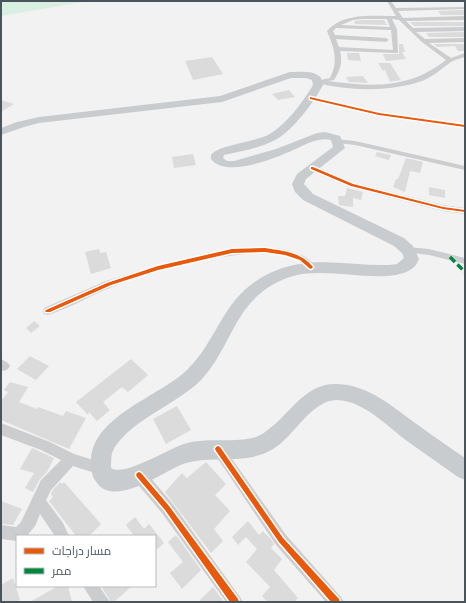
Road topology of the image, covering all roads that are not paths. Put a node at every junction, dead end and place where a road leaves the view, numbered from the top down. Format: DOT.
graph roads {
  1 [pos="389,1"];
  2 [pos="465,8"];
  3 [pos="395,10"];
  4 [pos="389,18"];
  5 [pos="465,18"];
  6 [pos="401,19"];
  7 [pos="334,26"];
  8 [pos="465,28"];
  9 [pos="394,29"];
  10 [pos="412,30"];
  11 [pos="333,37"];
  12 [pos="386,40"];
  13 [pos="465,40"];
  14 [pos="424,42"];
  15 [pos="337,49"];
  16 [pos="465,55"];
  17 [pos="450,60"];
  18 [pos="318,82"];
  19 [pos="311,98"];
  20 [pos="465,126"];
  21 [pos="2,130"];
  22 [pos="338,141"];
  23 [pos="312,168"];
  24 [pos="465,168"];
  25 [pos="465,211"];
  26 [pos="408,250"];
  27 [pos="465,261"];
  28 [pos="311,267"];
  29 [pos="48,311"];
  30 [pos="1,429"];
  31 [pos="218,449"];
  32 [pos="71,458"];
  33 [pos="101,469"];
  34 [pos="465,470"];
  35 [pos="140,475"];
  36 [pos="38,501"];
  37 [pos="1,532"];
  38 [pos="62,535"];
  39 [pos="91,587"];
  40 [pos="102,602"];
  41 [pos="235,602"];
  42 [pos="336,602"];
  1 -- 3 [label="street"];
  2 -- 3 [label="street"];
  3 -- 6 [label="street"];
  4 -- 6 [label="street"];
  4 -- 7 [label="street"];
  4 -- 9 [label="street"];
  5 -- 6 [label="street"];
  6 -- 10 [label="street"];
  7 -- 9 [label="street"];
  7 -- 11 [label="street"];
  8 -- 10 [label="street"];
  9 -- 15 [label="street"];
  10 -- 14 [label="street"];
  11 -- 12 [label="street"];
  11 -- 15 [label="street"];
  13 -- 14 [label="street"];
  14 -- 17 [label="street"];
  15 -- 18 [label="street"];
  16 -- 17 [label="street"];
  17 -- 18 [label="street"];
  18 -- 19 [label="main road"];
  18 -- 21 [label="main road"];
  19 -- 20 [label="street"];
  19 -- 22 [label="main road"];
  22 -- 23 [label="main road"];
  22 -- 24 [label="street"];
  23 -- 25 [label="street"];
  23 -- 26 [label="main road"];
  26 -- 27 [label="street"];
  26 -- 28 [label="main road"];
  28 -- 29 [label="street"];
  28 -- 33 [label="main road"];
  30 -- 32 [label="street"];
  31 -- 34 [label="main road"];
  31 -- 35 [label="main road"];
  31 -- 42 [label="street"];
  32 -- 33 [label="street"];
  32 -- 36 [label="street"];
  33 -- 35 [label="main road"];
  35 -- 41 [label="street"];
  36 -- 37 [label="street"];
  36 -- 38 [label="street"];
  39 -- 40 [label="street"];
}
